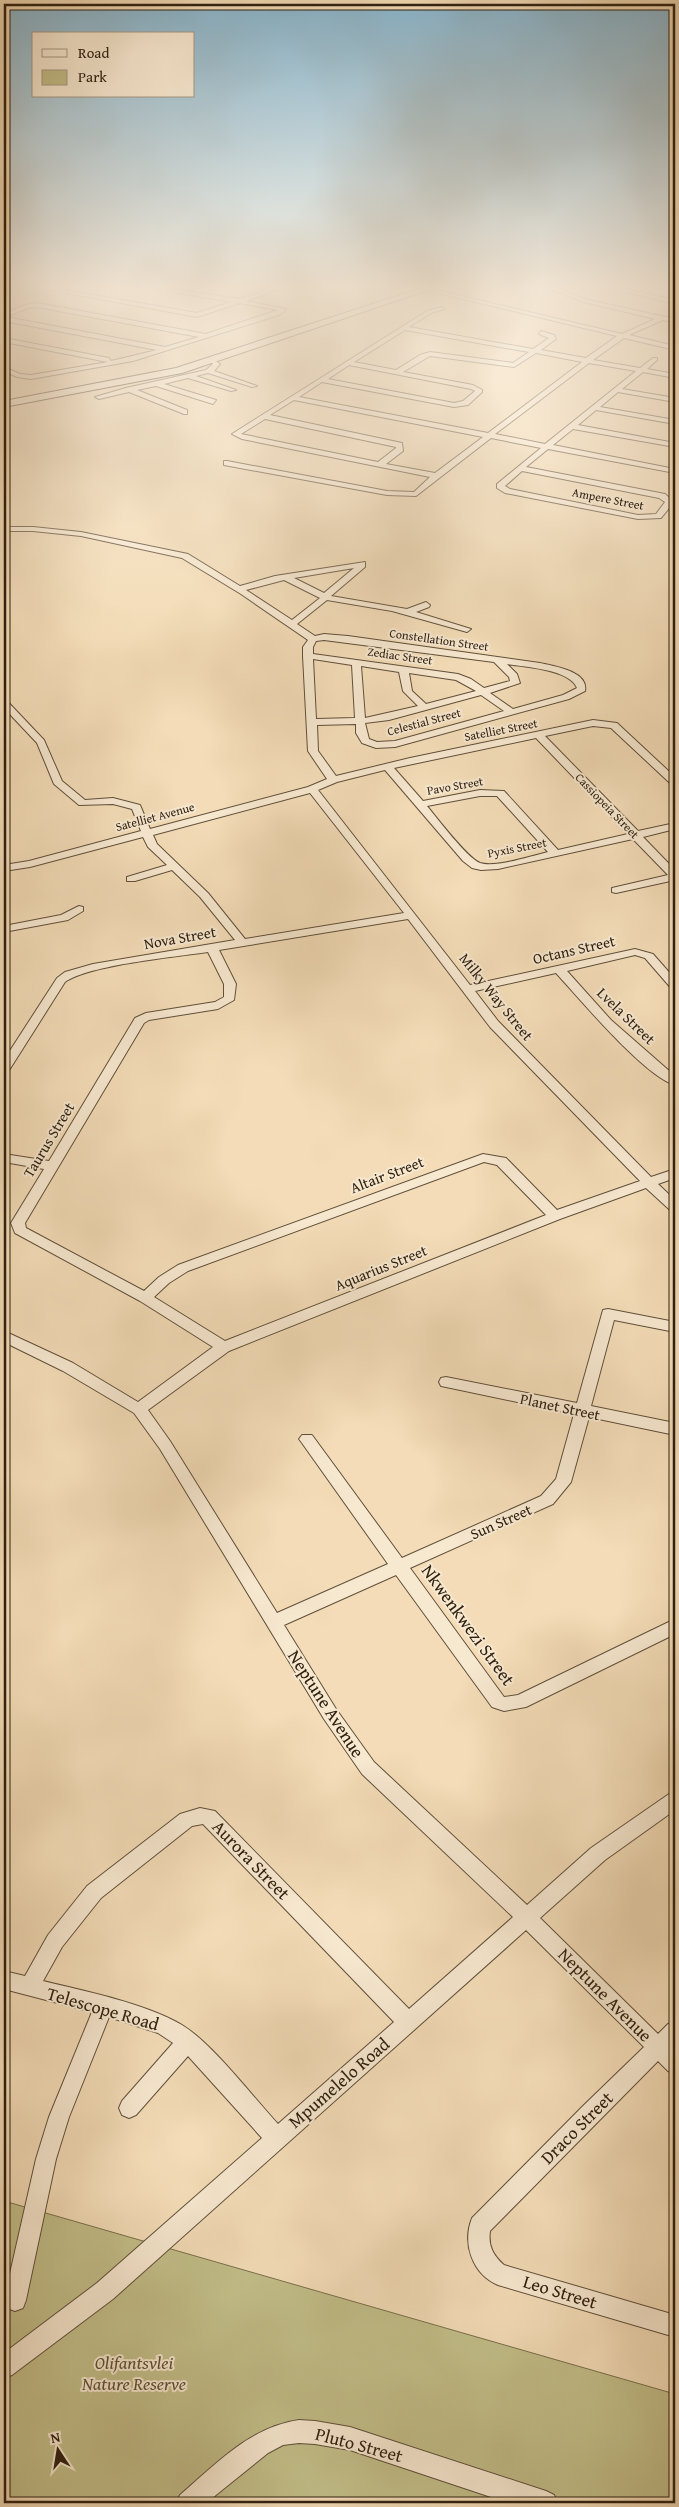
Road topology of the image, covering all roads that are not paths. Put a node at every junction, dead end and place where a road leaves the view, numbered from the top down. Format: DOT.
graph roads {
  1 [pos="162,403"];
  2 [pos="284,403"];
  3 [pos="319,403"];
  4 [pos="443,403"];
  5 [pos="465,403"];
  6 [pos="532,403"];
  7 [pos="600,403"];
  8 [pos="594,408"];
  9 [pos="184,412"];
  10 [pos="262,416"];
  11 [pos="675,422"];
  12 [pos="571,426"];
  13 [pos="489,436"];
  14 [pos="546,446"];
  15 [pos="675,446"];
  16 [pos="228,463"];
  17 [pos="379,465"];
  18 [pos="520,468"];
  19 [pos="675,471"];
  20 [pos="436,476"];
  21 [pos="4,529"];
  22 [pos="287,578"];
  23 [pos="239,589"];
  24 [pos="325,598"];
  25 [pos="426,605"];
  26 [pos="408,612"];
  27 [pos="291,625"];
  28 [pos="467,629"];
  29 [pos="313,639"];
  30 [pos="308,656"];
  31 [pos="498,661"];
  32 [pos="356,662"];
  33 [pos="404,669"];
  34 [pos="484,693"];
  35 [pos="4,703"];
  36 [pos="424,708"];
  37 [pos="510,712"];
  38 [pos="362,721"];
  39 [pos="312,722"];
  40 [pos="539,736"];
  41 [pos="388,767"];
  42 [pos="333,780"];
  43 [pos="675,782"];
  44 [pos="312,790"];
  45 [pos="422,804"];
  46 [pos="675,826"];
  47 [pos="148,832"];
  48 [pos="634,834"];
  49 [pos="556,854"];
  50 [pos="174,866"];
  51 [pos="4,868"];
  52 [pos="675,876"];
  53 [pos="131,879"];
  54 [pos="616,890"];
  55 [pos="79,909"];
  56 [pos="411,915"];
  57 [pos="4,929"];
  58 [pos="242,942"];
  59 [pos="212,948"];
  60 [pos="558,969"];
  61 [pos="675,986"];
  62 [pos="468,989"];
  63 [pos="4,1069"];
  64 [pos="675,1081"];
  65 [pos="4,1158"];
  66 [pos="53,1166"];
  67 [pos="675,1172"];
  68 [pos="648,1182"];
  69 [pos="675,1207"];
  70 [pos="555,1216"];
  71 [pos="145,1298"];
  72 [pos="675,1327"];
  73 [pos="4,1336"];
  74 [pos="224,1347"];
  75 [pos="446,1382"];
  76 [pos="139,1409"];
  77 [pos="582,1412"];
  78 [pos="675,1430"];
  79 [pos="307,1439"];
  80 [pos="400,1566"];
  81 [pos="274,1622"];
  82 [pos="675,1626"];
  83 [pos="675,1800"];
  84 [pos="526,1917"];
  85 [pos="4,1980"];
  86 [pos="29,1988"];
  87 [pos="104,2006"];
  88 [pos="408,2023"];
  89 [pos="675,2031"];
  90 [pos="188,2041"];
  91 [pos="658,2047"];
  92 [pos="675,2064"];
  93 [pos="129,2108"];
  94 [pos="276,2138"];
  95 [pos="480,2226"];
  96 [pos="15,2300"];
  97 [pos="675,2326"];
  98 [pos="4,2367"];
  99 [pos="188,2503"];
  100 [pos="546,2503"];
  1 -- 9 [label="street"];
  2 -- 10 [label="street"];
  3 -- 13 [label="street"];
  4 -- 5 [label="street"];
  6 -- 13 [label="street"];
  7 -- 8 [label="street, Ampere Street"];
  8 -- 11 [label="street"];
  8 -- 12 [label="street, Ampere Street"];
  10 -- 17 [label="street"];
  10 -- 17 [label="street"];
  12 -- 14 [label="street, Ampere Street"];
  12 -- 15 [label="street"];
  13 -- 14 [label="street"];
  13 -- 20 [label="street"];
  14 -- 18 [label="street, Ampere Street"];
  14 -- 19 [label="street"];
  16 -- 20 [label="street"];
  17 -- 20 [label="street"];
  18 -- 18 [label="street, Ampere Street"];
  21 -- 23 [label="street"];
  22 -- 23 [label="street"];
  22 -- 24 [label="street"];
  22 -- 24 [label="street"];
  23 -- 27 [label="street"];
  24 -- 26 [label="street"];
  24 -- 27 [label="street"];
  25 -- 26 [label="street"];
  26 -- 28 [label="street"];
  27 -- 29 [label="street"];
  29 -- 30 [label="street"];
  29 -- 31 [label="street, Constellation Street"];
  30 -- 32 [label="street, Zediac Street"];
  30 -- 39 [label="street"];
  31 -- 34 [label="street, Constellation Street"];
  31 -- 37 [label="street, Celestial Street"];
  32 -- 33 [label="street, Zediac Street"];
  32 -- 38 [label="street"];
  33 -- 34 [label="street, Zediac Street"];
  33 -- 36 [label="street"];
  34 -- 36 [label="street, Constellation Street"];
  34 -- 37 [label="street"];
  35 -- 47 [label="street"];
  36 -- 38 [label="street, Constellation Street"];
  37 -- 38 [label="street, Celestial Street"];
  38 -- 39 [label="street, Constellation Street"];
  39 -- 42 [label="street"];
  40 -- 41 [label="street, Satelliet Street"];
  40 -- 43 [label="street, Satelliet Street"];
  40 -- 48 [label="street, Cassiopeia Street"];
  41 -- 42 [label="street, Satelliet Street"];
  41 -- 45 [label="street, Pyxis Street"];
  42 -- 44 [label="street, Satelliet Street"];
  44 -- 47 [label="street, Satelliet Avenue"];
  44 -- 56 [label="street, Milky Way Street"];
  45 -- 49 [label="street, Pavo Street"];
  45 -- 49 [label="street, Pyxis Street"];
  46 -- 48 [label="street"];
  47 -- 50 [label="street"];
  47 -- 51 [label="street, Satelliet Avenue"];
  48 -- 49 [label="street, Pyxis Street"];
  48 -- 52 [label="street, Cassiopeia Street"];
  50 -- 53 [label="street"];
  50 -- 58 [label="street"];
  52 -- 54 [label="street"];
  55 -- 57 [label="street"];
  56 -- 58 [label="street, Nova Street"];
  56 -- 62 [label="street, Milky Way Street"];
  58 -- 59 [label="street, Nova Street"];
  59 -- 63 [label="street, Nova Street"];
  59 -- 66 [label="street, Taurus Street"];
  60 -- 61 [label="street, Octans Street"];
  60 -- 62 [label="street, Octans Street"];
  60 -- 64 [label="street, Lvela Street"];
  62 -- 68 [label="street, Milky Way Street"];
  65 -- 66 [label="street"];
  66 -- 71 [label="street, Taurus Street"];
  67 -- 68 [label="street"];
  68 -- 69 [label="street, Milky Way Street"];
  68 -- 70 [label="street, Aquarius Street"];
  70 -- 71 [label="street, Altair Street"];
  70 -- 74 [label="street, Aquarius Street"];
  71 -- 74 [label="street, Taurus Street"];
  72 -- 77 [label="street, Sun Street"];
  73 -- 76 [label="street, Neptune Avenue"];
  74 -- 76 [label="street, Aquarius Street"];
  75 -- 77 [label="street, Planet Street"];
  76 -- 81 [label="street, Neptune Avenue"];
  77 -- 78 [label="street, Planet Street"];
  77 -- 80 [label="street, Sun Street"];
  79 -- 80 [label="street, Nkwenkwezi Street"];
  80 -- 81 [label="street, Sun Street"];
  80 -- 82 [label="street, Nkwenkwezi Street"];
  81 -- 84 [label="street, Neptune Avenue"];
  83 -- 84 [label="street, Mpumelelo Road"];
  84 -- 88 [label="street, Mpumelelo Road"];
  84 -- 91 [label="street, Neptune Avenue"];
  85 -- 86 [label="street, Telescope Road"];
  86 -- 87 [label="street, Telescope Road"];
  86 -- 88 [label="street, Aurora Street"];
  87 -- 90 [label="street, Telescope Road"];
  87 -- 96 [label="street"];
  88 -- 94 [label="street, Mpumelelo Road"];
  89 -- 91 [label="street, Draco Street"];
  90 -- 93 [label="street"];
  90 -- 94 [label="street, Telescope Road"];
  91 -- 92 [label="street, Neptune Avenue"];
  91 -- 95 [label="street, Draco Street"];
  94 -- 98 [label="street, Mpumelelo Road"];
  95 -- 97 [label="street, Leo Street"];
  99 -- 100 [label="street, Pluto Street"];
}
